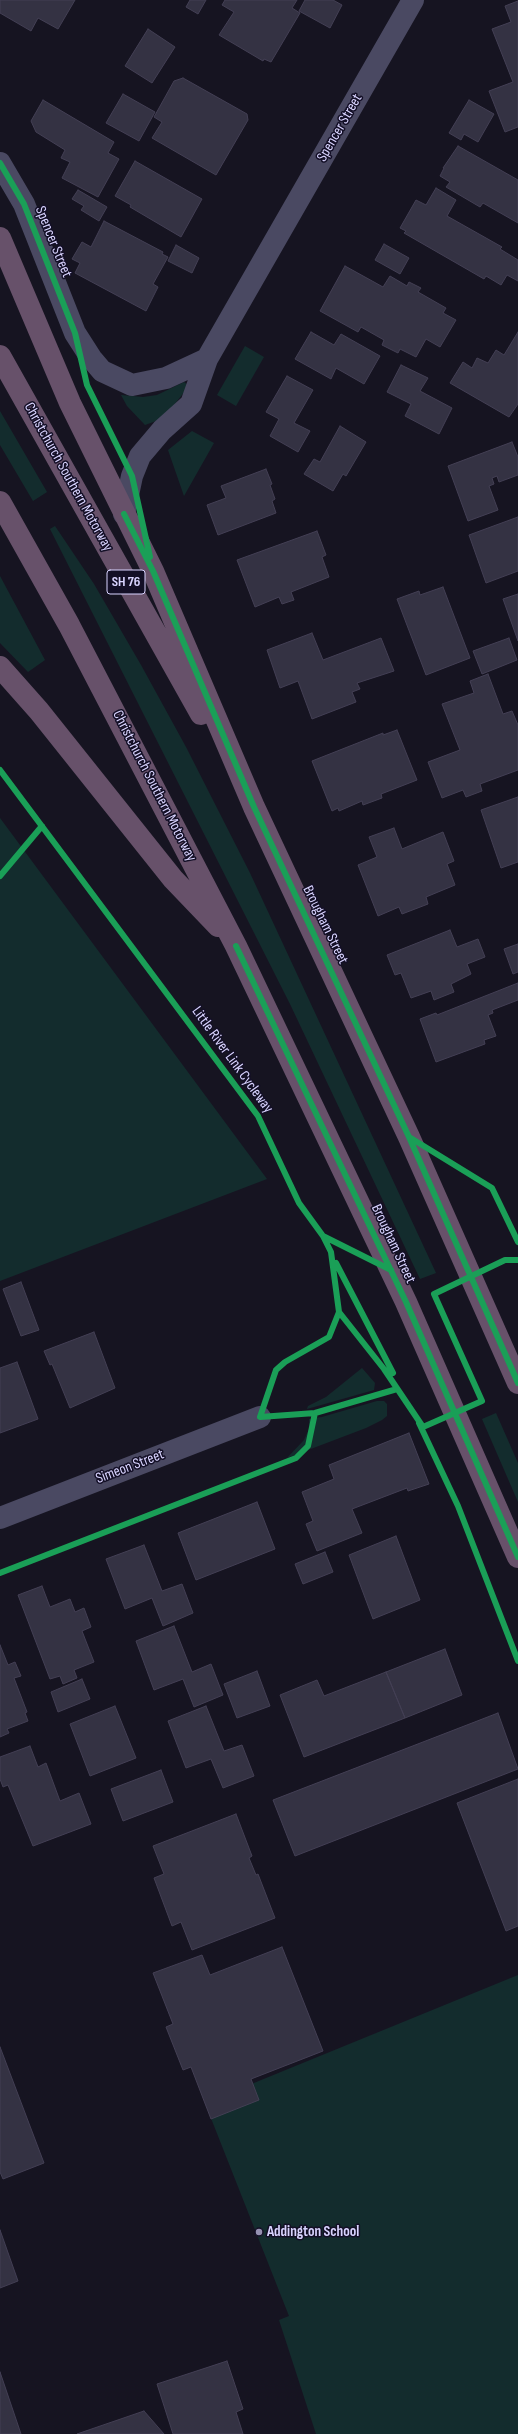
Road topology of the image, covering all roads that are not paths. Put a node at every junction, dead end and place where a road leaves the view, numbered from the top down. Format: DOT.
graph roads {
  1 [pos="413,0"];
  2 [pos="0,163"];
  3 [pos="0,238"];
  4 [pos="0,356"];
  5 [pos="207,359"];
  6 [pos="0,502"];
  7 [pos="124,514"];
  8 [pos="0,667"];
  9 [pos="254,807"];
  10 [pos="236,946"];
  11 [pos="518,1383"];
  12 [pos="260,1417"];
  13 [pos="0,1518"];
  14 [pos="518,1557"];
  1 -- 5 [label="street, Spencer Street"];
  2 -- 5 [label="street, Spencer Street"];
  3 -- 7 [label="highway"];
  4 -- 9 [label="highway, Christchurch Southern Motorway / SH 76"];
  5 -- 7 [label="street, Spencer Street"];
  6 -- 10 [label="highway, Christchurch Southern Motorway"];
  7 -- 9 [label="highway"];
  8 -- 10 [label="highway"];
  9 -- 11 [label="highway, Brougham Street / SH 76"];
  10 -- 14 [label="highway, Brougham Street"];
  12 -- 13 [label="street, Simeon Street"];
}
